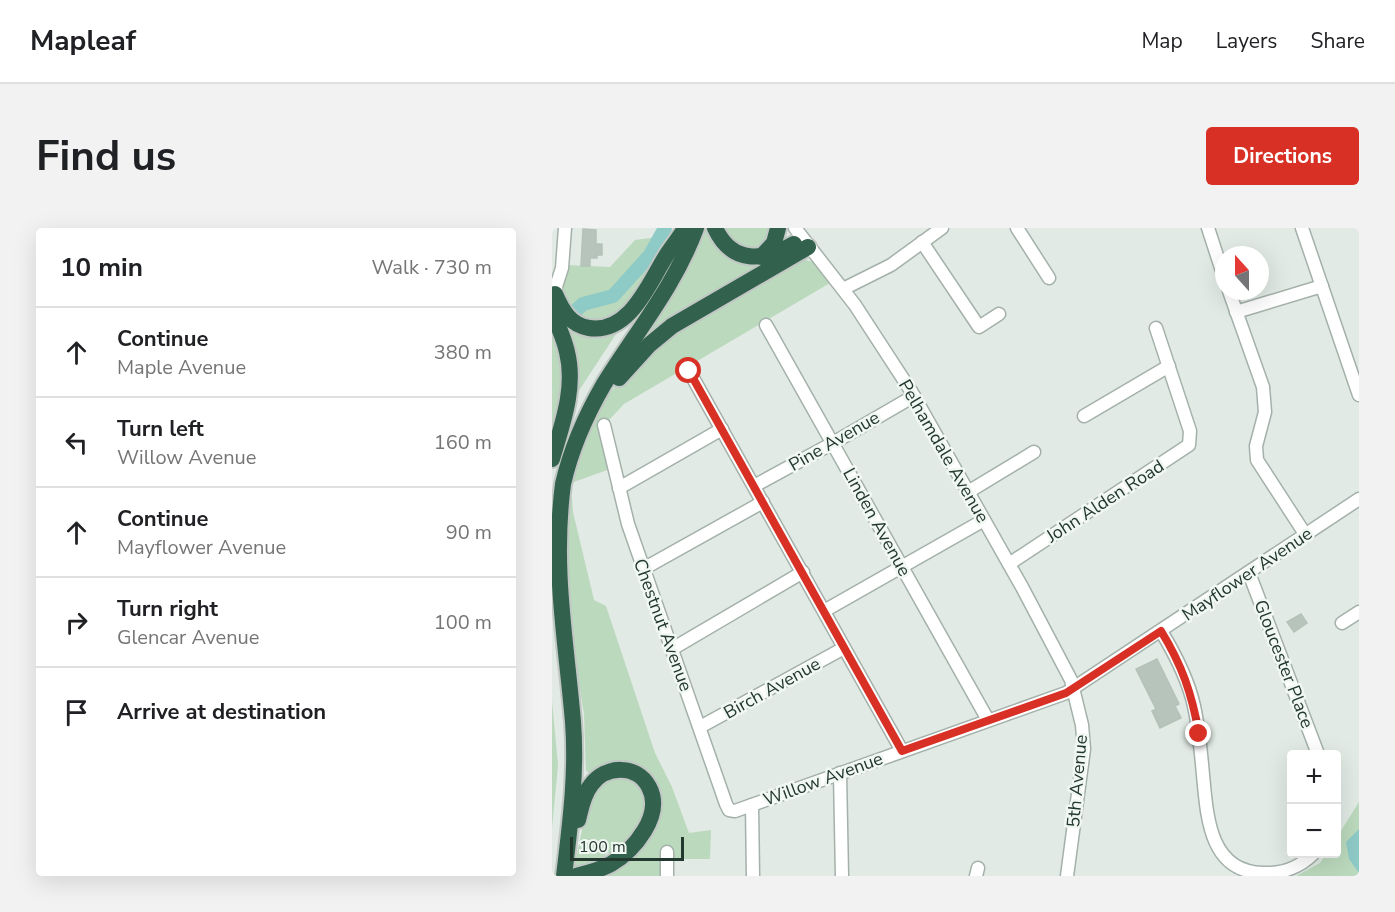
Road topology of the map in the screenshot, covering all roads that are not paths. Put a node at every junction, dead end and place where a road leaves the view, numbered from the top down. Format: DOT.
graph roads {
  1 [pos="565,228"];
  2 [pos="715,228"];
  3 [pos="778,228"];
  4 [pos="942,228"];
  5 [pos="1017,228"];
  6 [pos="1208,228"];
  7 [pos="1302,228"];
  8 [pos="687,230"];
  9 [pos="802,238"];
  10 [pos="922,242"];
  11 [pos="1215,249"];
  12 [pos="558,254"];
  13 [pos="761,256"];
  14 [pos="1049,278"];
  15 [pos="1322,286"];
  16 [pos="843,289"];
  17 [pos="553,296"];
  18 [pos="1232,300"];
  19 [pos="552,312"];
  20 [pos="1236,312"];
  21 [pos="999,314"];
  22 [pos="766,325"];
  23 [pos="1156,328"];
  24 [pos="1169,366"];
  25 [pos="689,371"];
  26 [pos="1359,395"];
  27 [pos="914,396"];
  28 [pos="1084,416"];
  29 [pos="604,425"];
  30 [pos="722,429"];
  31 [pos="580,432"];
  32 [pos="833,443"];
  33 [pos="1034,453"];
  34 [pos="552,459"];
  35 [pos="552,485"];
  36 [pos="754,486"];
  37 [pos="619,488"];
  38 [pos="968,492"];
  39 [pos="1359,499"];
  40 [pos="763,502"];
  41 [pos="984,520"];
  42 [pos="1305,534"];
  43 [pos="1010,564"];
  44 [pos="903,567"];
  45 [pos="643,569"];
  46 [pos="803,572"];
  47 [pos="1249,573"];
  48 [pos="824,611"];
  49 [pos="1359,612"];
  50 [pos="1342,623"];
  51 [pos="1161,631"];
  52 [pos="844,648"];
  53 [pos="672,650"];
  54 [pos="552,651"];
  55 [pos="1074,687"];
  56 [pos="988,720"];
  57 [pos="700,727"];
  58 [pos="1316,750"];
  59 [pos="902,751"];
  60 [pos="840,773"];
  61 [pos="747,807"];
  62 [pos="567,852"];
  63 [pos="667,852"];
  64 [pos="1307,858"];
  65 [pos="554,876"];
  66 [pos="564,876"];
  67 [pos="577,876"];
  68 [pos="667,876"];
  69 [pos="753,876"];
  70 [pos="842,876"];
  71 [pos="1067,876"];
  1 -- 12 [label="street"];
  2 -- 13 [label="highway"];
  3 -- 13 [label="highway"];
  4 -- 10 [label="street"];
  5 -- 14 [label="street"];
  6 -- 11 [label="street"];
  7 -- 15 [label="street"];
  8 -- 17 [label="highway"];
  8 -- 31 [label="highway"];
  8 -- 35 [label="highway"];
  9 -- 13 [label="highway"];
  9 -- 16 [label="street, Pelhamdale Avenue"];
  9 -- 31 [label="highway"];
  10 -- 16 [label="street"];
  10 -- 21 [label="street"];
  12 -- 17 [label="street"];
  15 -- 20 [label="street"];
  15 -- 26 [label="street"];
  16 -- 27 [label="street, Pelhamdale Avenue"];
  18 -- 20 [label="street"];
  19 -- 34 [label="highway"];
  20 -- 42 [label="street"];
  22 -- 32 [label="street, Linden Avenue"];
  23 -- 24 [label="street"];
  24 -- 28 [label="street"];
  24 -- 43 [label="street, John Alden Road"];
  25 -- 30 [label="street"];
  27 -- 32 [label="street, Pine Avenue"];
  27 -- 38 [label="street, Pelhamdale Avenue"];
  29 -- 37 [label="street, Chestnut Avenue"];
  30 -- 36 [label="street"];
  30 -- 37 [label="street"];
  31 -- 62 [label="highway"];
  32 -- 36 [label="street, Pine Avenue"];
  32 -- 44 [label="street, Linden Avenue"];
  33 -- 38 [label="street"];
  36 -- 40 [label="street"];
  37 -- 45 [label="street, Chestnut Avenue"];
  38 -- 41 [label="street, Pelhamdale Avenue"];
  39 -- 42 [label="street, Mayflower Avenue"];
  40 -- 45 [label="street"];
  40 -- 46 [label="street"];
  41 -- 43 [label="street, Pelhamdale Avenue"];
  41 -- 44 [label="street"];
  42 -- 47 [label="street, Mayflower Avenue"];
  43 -- 55 [label="street, Pelhamdale Avenue"];
  44 -- 48 [label="street"];
  44 -- 56 [label="street, Linden Avenue"];
  45 -- 53 [label="street, Chestnut Avenue"];
  46 -- 48 [label="street"];
  46 -- 53 [label="street"];
  47 -- 51 [label="street, Mayflower Avenue"];
  47 -- 58 [label="street, Gloucester Place"];
  48 -- 52 [label="street"];
  49 -- 50 [label="street"];
  51 -- 55 [label="street, Mayflower Avenue"];
  51 -- 64 [label="street"];
  52 -- 57 [label="street, Birch Avenue"];
  52 -- 59 [label="street"];
  53 -- 57 [label="street, Chestnut Avenue"];
  54 -- 65 [label="highway"];
  55 -- 56 [label="street, Willow Avenue"];
  55 -- 71 [label="street, 5th Avenue"];
  56 -- 59 [label="street, Willow Avenue"];
  57 -- 61 [label="street, Chestnut Avenue"];
  59 -- 60 [label="street, Willow Avenue"];
  60 -- 61 [label="street, Willow Avenue"];
  60 -- 70 [label="street"];
  61 -- 69 [label="street"];
  62 -- 66 [label="highway"];
  62 -- 67 [label="highway"];
  63 -- 68 [label="street"];
}
